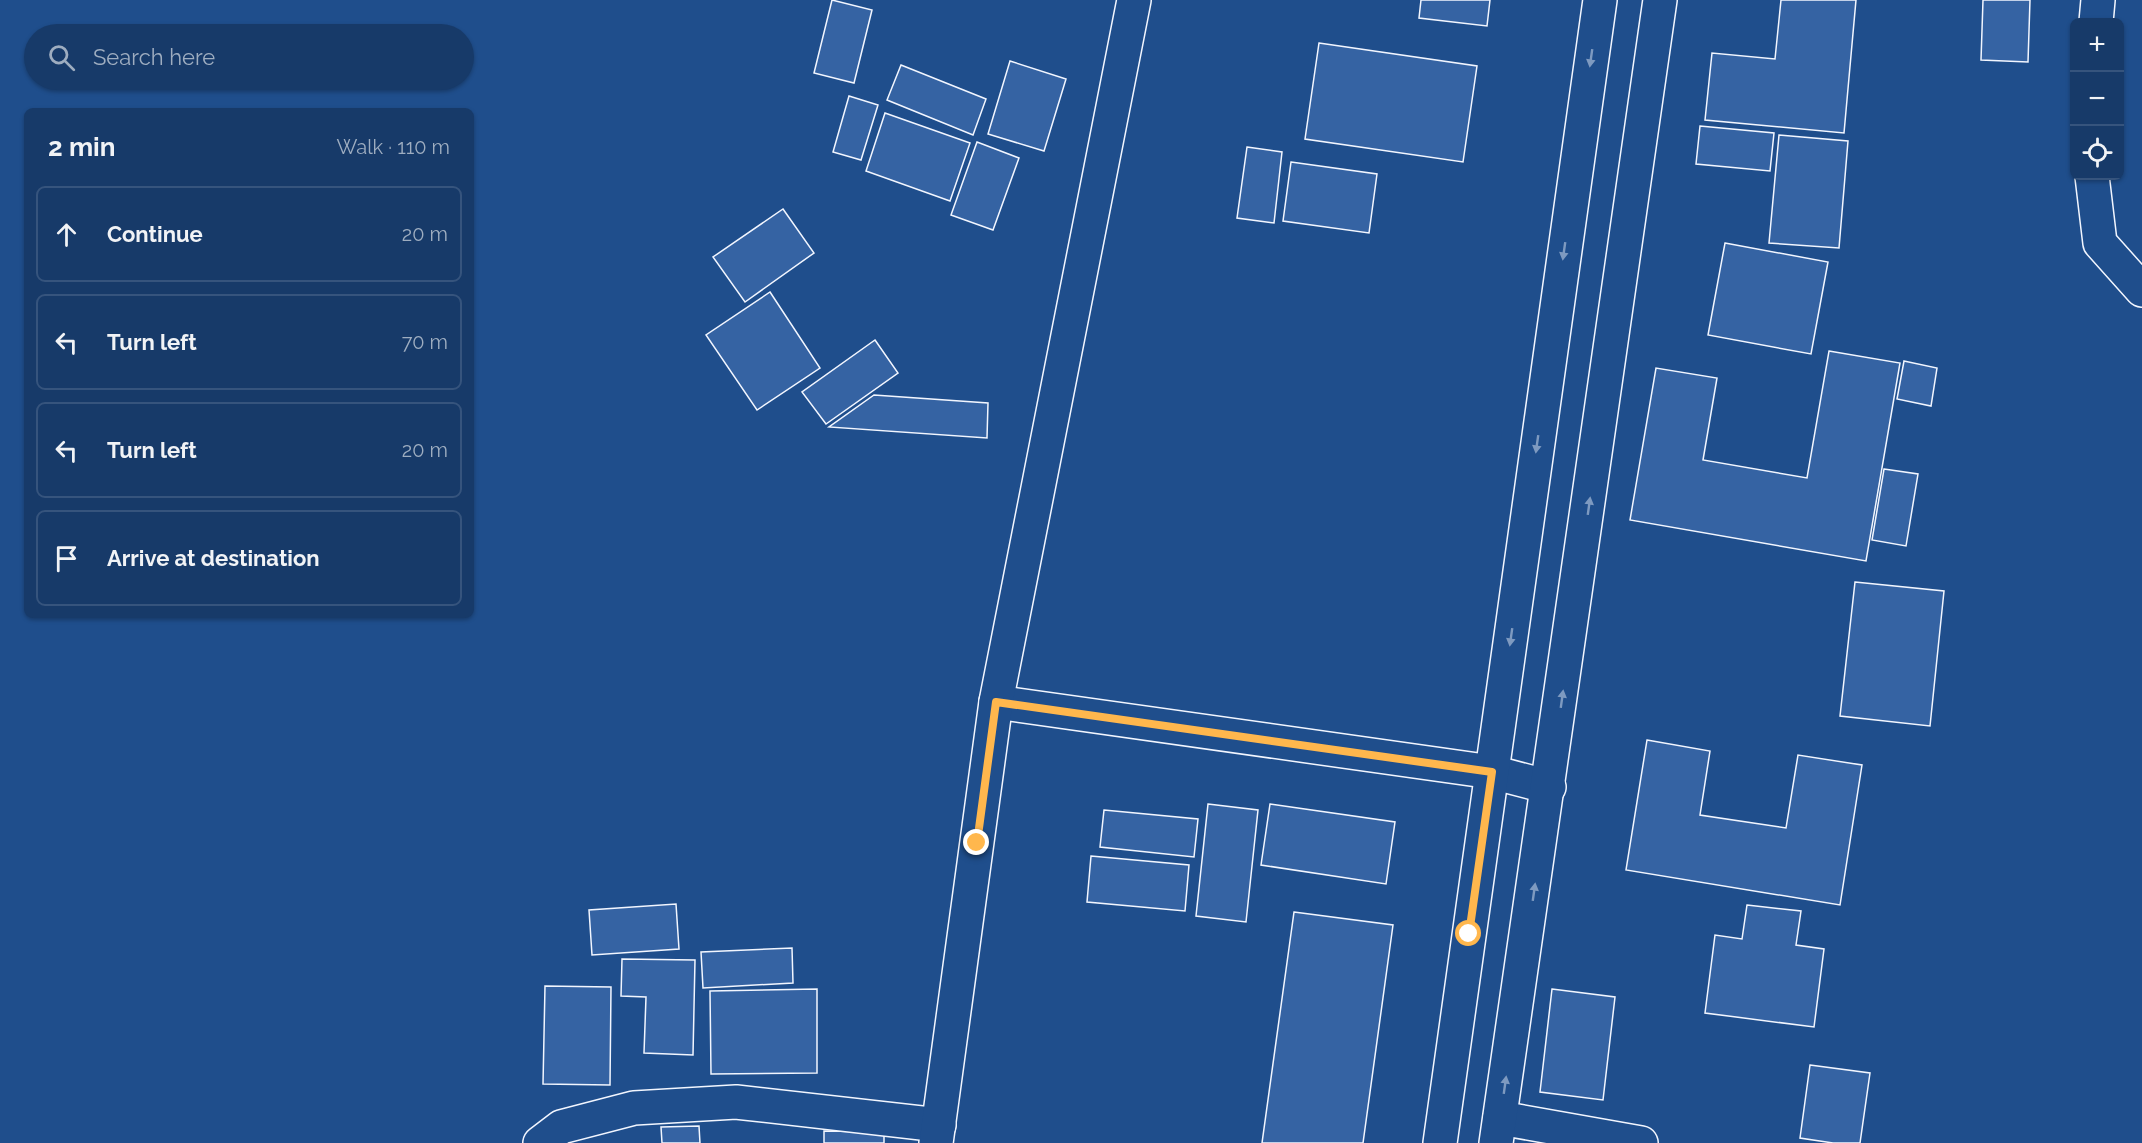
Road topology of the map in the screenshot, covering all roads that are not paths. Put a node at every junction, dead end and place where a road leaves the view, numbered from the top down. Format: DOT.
graph roads {
  1 [pos="1134,0"];
  2 [pos="1599,0"];
  3 [pos="1660,0"];
  4 [pos="2098,0"];
  5 [pos="2096,18"];
  6 [pos="2092,180"];
  7 [pos="2142,290"];
  8 [pos="996,702"];
  9 [pos="1492,772"];
  10 [pos="1549,787"];
  11 [pos="1498,1130"];
  12 [pos="938,1134"];
  13 [pos="540,1143"];
  14 [pos="1440,1143"];
  15 [pos="1641,1143"];
  1 -- 8 [label="main road"];
  2 -- 9 [label="main road, one-way"];
  10 -- 3 [label="main road, one-way"];
  4 -- 5 [label="main road"];
  6 -- 7 [label="main road"];
  8 -- 9 [label="main road"];
  8 -- 12 [label="main road"];
  9 -- 10 [label="main road"];
  9 -- 14 [label="main road"];
  11 -- 10 [label="main road, one-way"];
  11 -- 15 [label="main road"];
  12 -- 13 [label="main road"];
}
